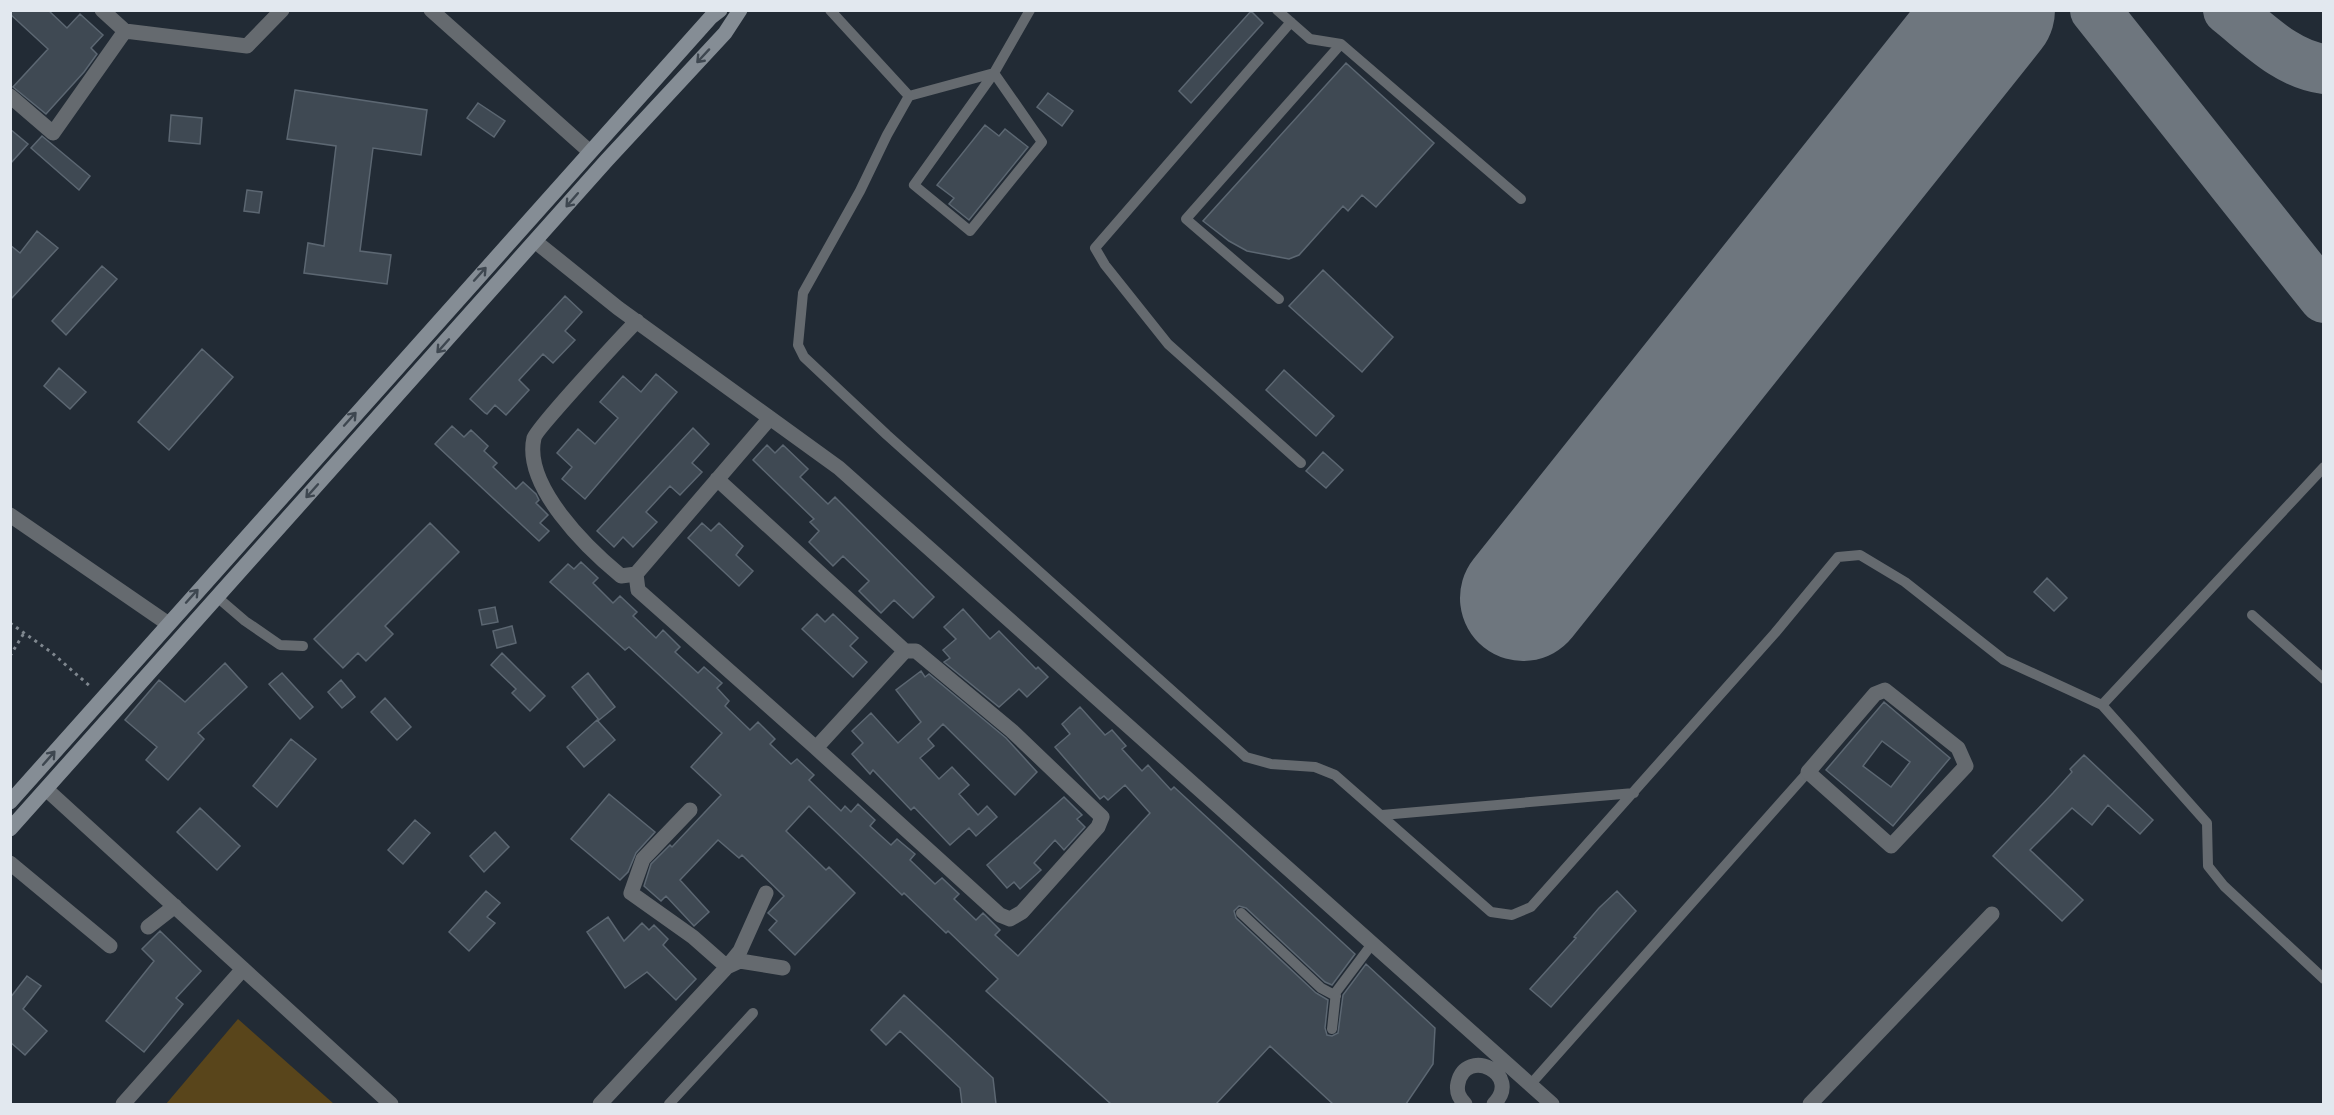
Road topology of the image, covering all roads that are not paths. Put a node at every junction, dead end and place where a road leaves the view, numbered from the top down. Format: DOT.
graph roads {
  1 [pos="102,10"];
  2 [pos="282,10"];
  3 [pos="432,10"];
  4 [pos="720,10"];
  5 [pos="740,10"];
  6 [pos="830,10"];
  7 [pos="1030,10"];
  8 [pos="1277,10"];
  9 [pos="1291,22"];
  10 [pos="125,31"];
  11 [pos="1341,44"];
  12 [pos="994,74"];
  13 [pos="10,96"];
  14 [pos="909,96"];
  15 [pos="589,151"];
  16 [pos="1521,199"];
  17 [pos="536,242"];
  18 [pos="1279,299"];
  19 [pos="637,321"];
  20 [pos="770,418"];
  21 [pos="1301,463"];
  22 [pos="2324,467"];
  23 [pos="717,479"];
  24 [pos="10,515"];
  25 [pos="636,574"];
  26 [pos="217,597"];
  27 [pos="2252,615"];
  28 [pos="167,624"];
  29 [pos="303,646"];
  30 [pos="904,651"];
  31 [pos="2324,679"];
  32 [pos="2102,705"];
  33 [pos="816,748"];
  34 [pos="1808,772"];
  35 [pos="46,789"];
  36 [pos="1634,793"];
  37 [pos="10,802"];
  38 [pos="690,810"];
  39 [pos="1382,815"];
  40 [pos="10,829"];
  41 [pos="10,863"];
  42 [pos="766,893"];
  43 [pos="175,906"];
  44 [pos="1241,913"];
  45 [pos="1992,914"];
  46 [pos="148,927"];
  47 [pos="1372,944"];
  48 [pos="110,946"];
  49 [pos="727,968"];
  50 [pos="783,968"];
  51 [pos="243,969"];
  52 [pos="2324,979"];
  53 [pos="1336,996"];
  54 [pos="753,1013"];
  55 [pos="1332,1029"];
  56 [pos="1479,1040"];
  57 [pos="1499,1077"];
  58 [pos="1534,1088"];
  59 [pos="123,1104"];
  60 [pos="391,1104"];
  61 [pos="600,1104"];
  62 [pos="669,1104"];
  63 [pos="1463,1104"];
  64 [pos="1494,1104"];
  65 [pos="1552,1104"];
  66 [pos="1810,1104"];
  1 -- 10 [label="street"];
  2 -- 10 [label="street"];
  3 -- 15 [label="street"];
  4 -- 15 [label="main road"];
  5 -- 17 [label="main road, one-way"];
  6 -- 14 [label="lane"];
  7 -- 12 [label="lane"];
  8 -- 9 [label="lane"];
  9 -- 11 [label="lane"];
  9 -- 21 [label="lane"];
  10 -- 13 [label="street"];
  11 -- 16 [label="lane"];
  11 -- 18 [label="lane"];
  12 -- 12 [label="lane"];
  12 -- 14 [label="lane"];
  14 -- 39 [label="lane"];
  28 -- 15 [label="main road, one-way"];
  17 -- 19 [label="street"];
  17 -- 26 [label="main road, one-way"];
  19 -- 20 [label="street"];
  19 -- 25 [label="street"];
  20 -- 23 [label="street"];
  20 -- 47 [label="street"];
  22 -- 32 [label="lane"];
  23 -- 25 [label="street"];
  23 -- 30 [label="street"];
  24 -- 28 [label="street"];
  25 -- 33 [label="street"];
  26 -- 29 [label="lane"];
  26 -- 35 [label="main road"];
  27 -- 31 [label="lane"];
  37 -- 28 [label="main road, one-way"];
  30 -- 33 [label="street"];
  30 -- 33 [label="street"];
  32 -- 36 [label="lane"];
  32 -- 52 [label="lane"];
  34 -- 34 [label="street"];
  34 -- 58 [label="lane"];
  35 -- 40 [label="main road"];
  35 -- 43 [label="street"];
  36 -- 39 [label="lane"];
  36 -- 39 [label="lane"];
  38 -- 49 [label="street"];
  41 -- 48 [label="street"];
  42 -- 49 [label="street"];
  43 -- 46 [label="street"];
  43 -- 51 [label="street"];
  44 -- 53 [label="lane"];
  45 -- 66 [label="street"];
  47 -- 53 [label="lane"];
  47 -- 56 [label="street"];
  49 -- 50 [label="street"];
  49 -- 61 [label="street"];
  51 -- 59 [label="street"];
  51 -- 60 [label="street"];
  53 -- 55 [label="lane"];
  54 -- 62 [label="lane"];
  56 -- 57 [label="street"];
  56 -- 58 [label="street"];
  57 -- 58 [label="street"];
  57 -- 63 [label="street"];
  57 -- 64 [label="street"];
  58 -- 65 [label="street"];
}
